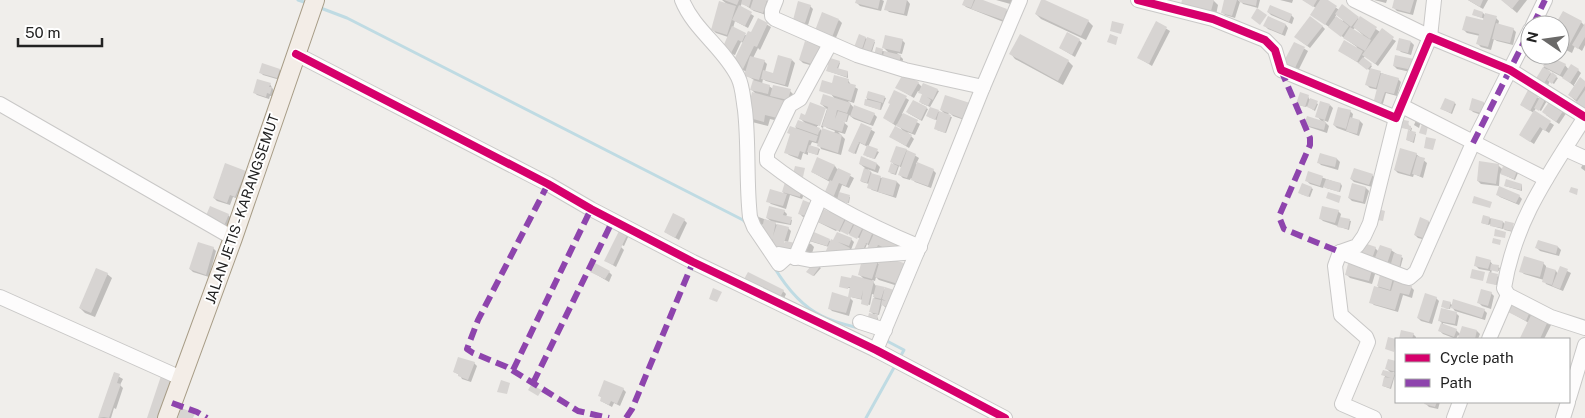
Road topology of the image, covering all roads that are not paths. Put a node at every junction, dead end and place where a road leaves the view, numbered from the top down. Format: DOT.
graph roads {
  1 [pos="682,0"];
  2 [pos="776,0"];
  3 [pos="1020,0"];
  4 [pos="1138,0"];
  5 [pos="1354,0"];
  6 [pos="1434,0"];
  7 [pos="1545,0"];
  8 [pos="314,3"];
  9 [pos="1537,15"];
  10 [pos="1430,38"];
  11 [pos="830,44"];
  12 [pos="1520,50"];
  13 [pos="296,54"];
  14 [pos="1510,70"];
  15 [pos="983,86"];
  16 [pos="0,104"];
  17 [pos="1399,112"];
  18 [pos="1585,117"];
  19 [pos="1474,143"];
  20 [pos="1565,149"];
  21 [pos="1585,158"];
  22 [pos="1546,179"];
  23 [pos="820,198"];
  24 [pos="233,238"];
  25 [pos="918,250"];
  26 [pos="1340,252"];
  27 [pos="791,257"];
  28 [pos="1508,295"];
  29 [pos="0,298"];
  30 [pos="860,322"];
  31 [pos="1585,328"];
  32 [pos="1489,338"];
  33 [pos="881,340"];
  34 [pos="1585,345"];
  35 [pos="181,378"];
  36 [pos="1570,394"];
  37 [pos="1460,403"];
  38 [pos="1567,403"];
  39 [pos="167,418"];
  40 [pos="1006,418"];
  41 [pos="1374,418"];
  42 [pos="1454,418"];
  43 [pos="1563,418"];
  1 -- 27 [label="street"];
  2 -- 11 [label="street"];
  3 -- 15 [label="street"];
  4 -- 17 [label="street"];
  5 -- 10 [label="street"];
  6 -- 10 [label="street"];
  7 -- 9 [label="street"];
  8 -- 13 [label="main road, JALAN JETIS - KARANGSEMUT"];
  10 -- 14 [label="street"];
  10 -- 17 [label="street"];
  11 -- 15 [label="street"];
  11 -- 23 [label="street"];
  12 -- 14 [label="street"];
  13 -- 24 [label="main road, JALAN JETIS - KARANGSEMUT"];
  13 -- 33 [label="street"];
  14 -- 18 [label="street"];
  14 -- 19 [label="street"];
  15 -- 25 [label="street"];
  16 -- 24 [label="street"];
  17 -- 19 [label="street"];
  17 -- 26 [label="street"];
  18 -- 20 [label="street"];
  19 -- 22 [label="street"];
  19 -- 26 [label="street"];
  20 -- 21 [label="street"];
  20 -- 22 [label="street"];
  22 -- 28 [label="street"];
  23 -- 25 [label="street"];
  23 -- 27 [label="street"];
  24 -- 35 [label="main road, JALAN JETIS - KARANGSEMUT"];
  25 -- 27 [label="street"];
  25 -- 33 [label="street"];
  26 -- 41 [label="street"];
  28 -- 31 [label="street"];
  28 -- 32 [label="street"];
  29 -- 35 [label="street"];
  30 -- 33 [label="street"];
  33 -- 40 [label="street"];
  34 -- 36 [label="street"];
  35 -- 39 [label="main road, JALAN JETIS - KARANGSEMUT"];
  37 -- 42 [label="street"];
  38 -- 43 [label="street"];
}
